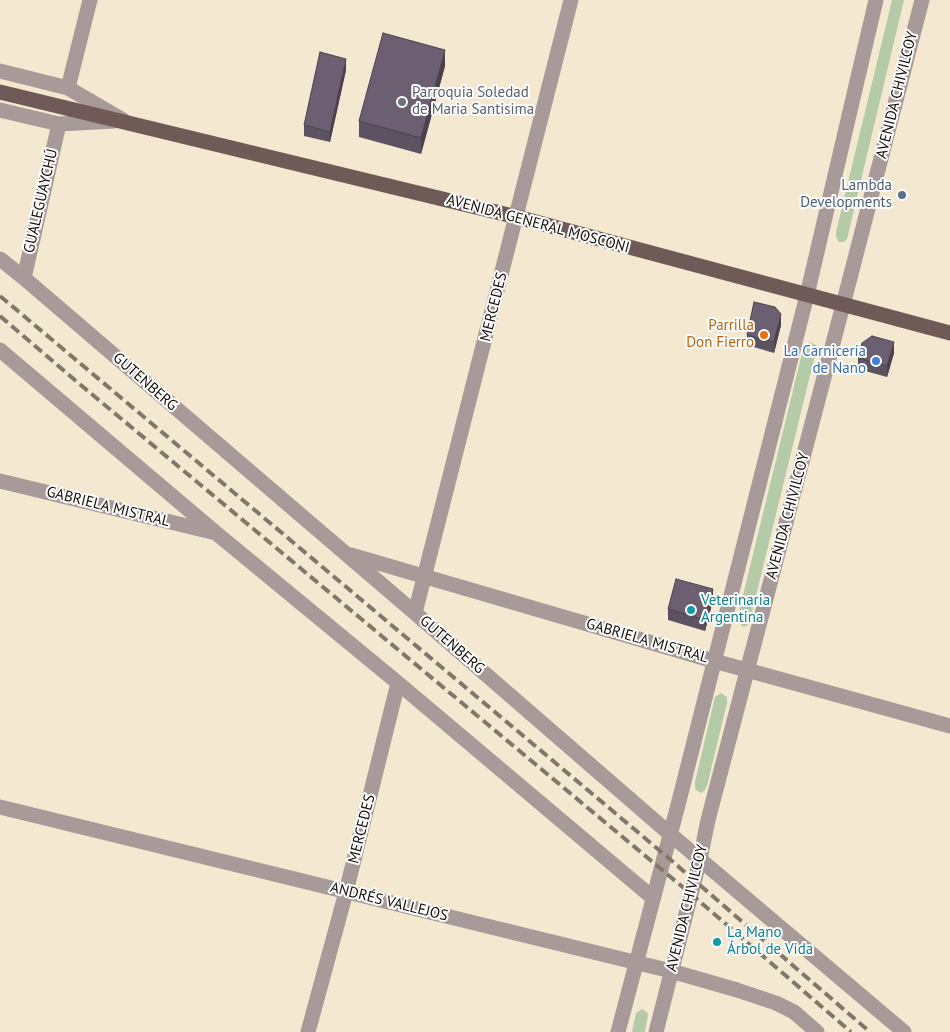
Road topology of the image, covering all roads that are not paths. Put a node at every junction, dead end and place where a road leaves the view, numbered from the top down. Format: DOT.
graph roads {
  1 [pos="90,0"];
  2 [pos="572,0"];
  3 [pos="876,0"];
  4 [pos="922,0"];
  5 [pos="0,71"];
  6 [pos="68,88"];
  7 [pos="0,92"];
  8 [pos="0,110"];
  9 [pos="124,121"];
  10 [pos="58,124"];
  11 [pos="517,217"];
  12 [pos="0,259"];
  13 [pos="24,278"];
  14 [pos="807,295"];
  15 [pos="843,305"];
  16 [pos="950,333"];
  17 [pos="1,356"];
  18 [pos="0,481"];
  19 [pos="216,533"];
  20 [pos="344,553"];
  21 [pos="424,577"];
  22 [pos="415,613"];
  23 [pos="714,661"];
  24 [pos="747,670"];
  25 [pos="398,683"];
  26 [pos="950,726"];
  27 [pos="0,807"];
  28 [pos="670,834"];
  29 [pos="700,859"];
  30 [pos="346,892"];
  31 [pos="653,898"];
  32 [pos="636,963"];
  33 [pos="672,971"];
  34 [pos="308,1032"];
  35 [pos="618,1032"];
  36 [pos="656,1032"];
  37 [pos="817,1032"];
  38 [pos="904,1032"];
  1 -- 6 [label="street"];
  2 -- 11 [label="street, MERCEDES"];
  3 -- 14 [label="street"];
  4 -- 15 [label="street, AVENIDA CHIVILCOY"];
  5 -- 6 [label="street, AVENIDA GENERAL MOSCONI"];
  6 -- 9 [label="street, AVENIDA GENERAL MOSCONI"];
  7 -- 9 [label="main road, AVENIDA GENERAL MOSCONI"];
  8 -- 10 [label="street, AVENIDA GENERAL MOSCONI"];
  9 -- 10 [label="street, AVENIDA GENERAL MOSCONI"];
  9 -- 11 [label="main road, AVENIDA GENERAL MOSCONI"];
  10 -- 13 [label="street, GUALEGUAYCHÚ"];
  11 -- 14 [label="main road, AVENIDA GENERAL MOSCONI"];
  11 -- 21 [label="street, MERCEDES"];
  12 -- 13 [label="street, GUTENBERG"];
  13 -- 20 [label="street, GUTENBERG"];
  14 -- 15 [label="main road, AVENIDA GENERAL MOSCONI"];
  14 -- 23 [label="street"];
  15 -- 16 [label="main road, AVENIDA GENERAL MOSCONI"];
  15 -- 24 [label="street, AVENIDA CHIVILCOY"];
  17 -- 19 [label="street"];
  18 -- 19 [label="street, GABRIELA MISTRAL"];
  19 -- 25 [label="street"];
  20 -- 21 [label="street, GABRIELA MISTRAL"];
  20 -- 22 [label="street, GUTENBERG"];
  21 -- 22 [label="street, MERCEDES"];
  21 -- 23 [label="street, GABRIELA MISTRAL"];
  22 -- 28 [label="street, GUTENBERG"];
  23 -- 24 [label="street, GABRIELA MISTRAL"];
  23 -- 28 [label="street"];
  24 -- 26 [label="street, GABRIELA MISTRAL"];
  24 -- 29 [label="street, AVENIDA CHIVILCOY"];
  25 -- 30 [label="street, MERCEDES"];
  25 -- 31 [label="street"];
  27 -- 30 [label="street, ANDRÉS VALLEJOS"];
  28 -- 29 [label="street, GUTENBERG"];
  28 -- 31 [label="street"];
  29 -- 33 [label="street, AVENIDA CHIVILCOY"];
  29 -- 38 [label="street, GUTENBERG"];
  30 -- 32 [label="street, ANDRÉS VALLEJOS"];
  30 -- 34 [label="street, MERCEDES"];
  31 -- 32 [label="street"];
  32 -- 33 [label="street, ANDRÉS VALLEJOS"];
  32 -- 35 [label="street"];
  33 -- 36 [label="street, AVENIDA CHIVILCOY"];
  33 -- 37 [label="street, ANDRÉS VALLEJOS"];
}
